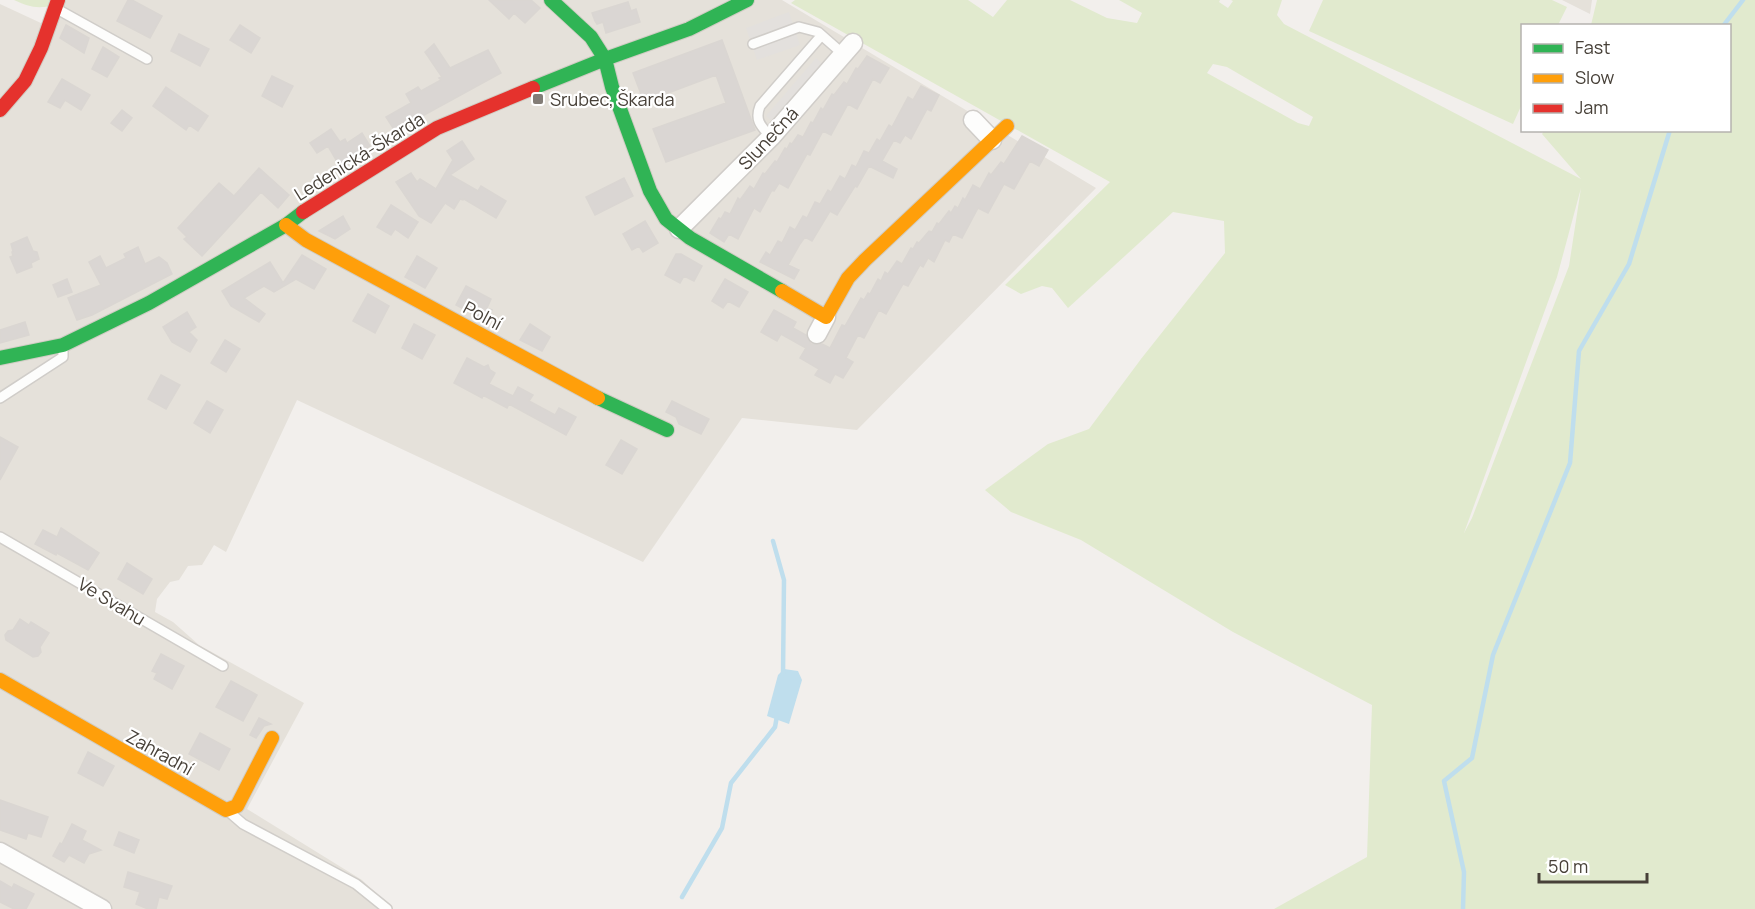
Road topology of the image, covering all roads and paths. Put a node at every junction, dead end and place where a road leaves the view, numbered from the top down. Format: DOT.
graph roads {
  1 [pos="551,0"];
  2 [pos="747,0"];
  3 [pos="57,4"];
  4 [pos="822,36"];
  5 [pos="753,44"];
  6 [pos="848,48"];
  7 [pos="147,59"];
  8 [pos="605,59"];
  9 [pos="0,110"];
  10 [pos="973,120"];
  11 [pos="1007,126"];
  12 [pos="771,137"];
  13 [pos="992,140"];
  14 [pos="286,225"];
  15 [pos="680,229"];
  16 [pos="826,317"];
  17 [pos="817,334"];
  18 [pos="63,345"];
  19 [pos="0,358"];
  20 [pos="0,398"];
  21 [pos="667,430"];
  22 [pos="0,537"];
  23 [pos="223,666"];
  24 [pos="0,680"];
  25 [pos="272,738"];
  26 [pos="226,810"];
  27 [pos="0,852"];
  28 [pos="102,909"];
  29 [pos="387,909"];
  1 -- 8 [label="street"];
  2 -- 8 [label="street, Ledenická-Škarda"];
  3 -- 7 [label="lane"];
  3 -- 9 [label="street"];
  4 -- 5 [label="lane"];
  4 -- 6 [label="lane"];
  4 -- 12 [label="lane"];
  6 -- 12 [label="street, Slunečná"];
  8 -- 14 [label="street, Ledenická-Škarda"];
  8 -- 15 [label="street"];
  10 -- 13 [label="street"];
  11 -- 13 [label="street"];
  12 -- 15 [label="street, Slunečná"];
  13 -- 16 [label="street"];
  14 -- 18 [label="street, Ledenická-Škarda"];
  14 -- 21 [label="street, Polní"];
  15 -- 16 [label="street"];
  16 -- 17 [label="street"];
  18 -- 19 [label="street, Ledenická-Škarda"];
  18 -- 20 [label="lane"];
  22 -- 23 [label="lane, Ve Svahu"];
  24 -- 26 [label="street, Zahradní"];
  25 -- 26 [label="street"];
  26 -- 29 [label="lane"];
  27 -- 28 [label="street"];
}
